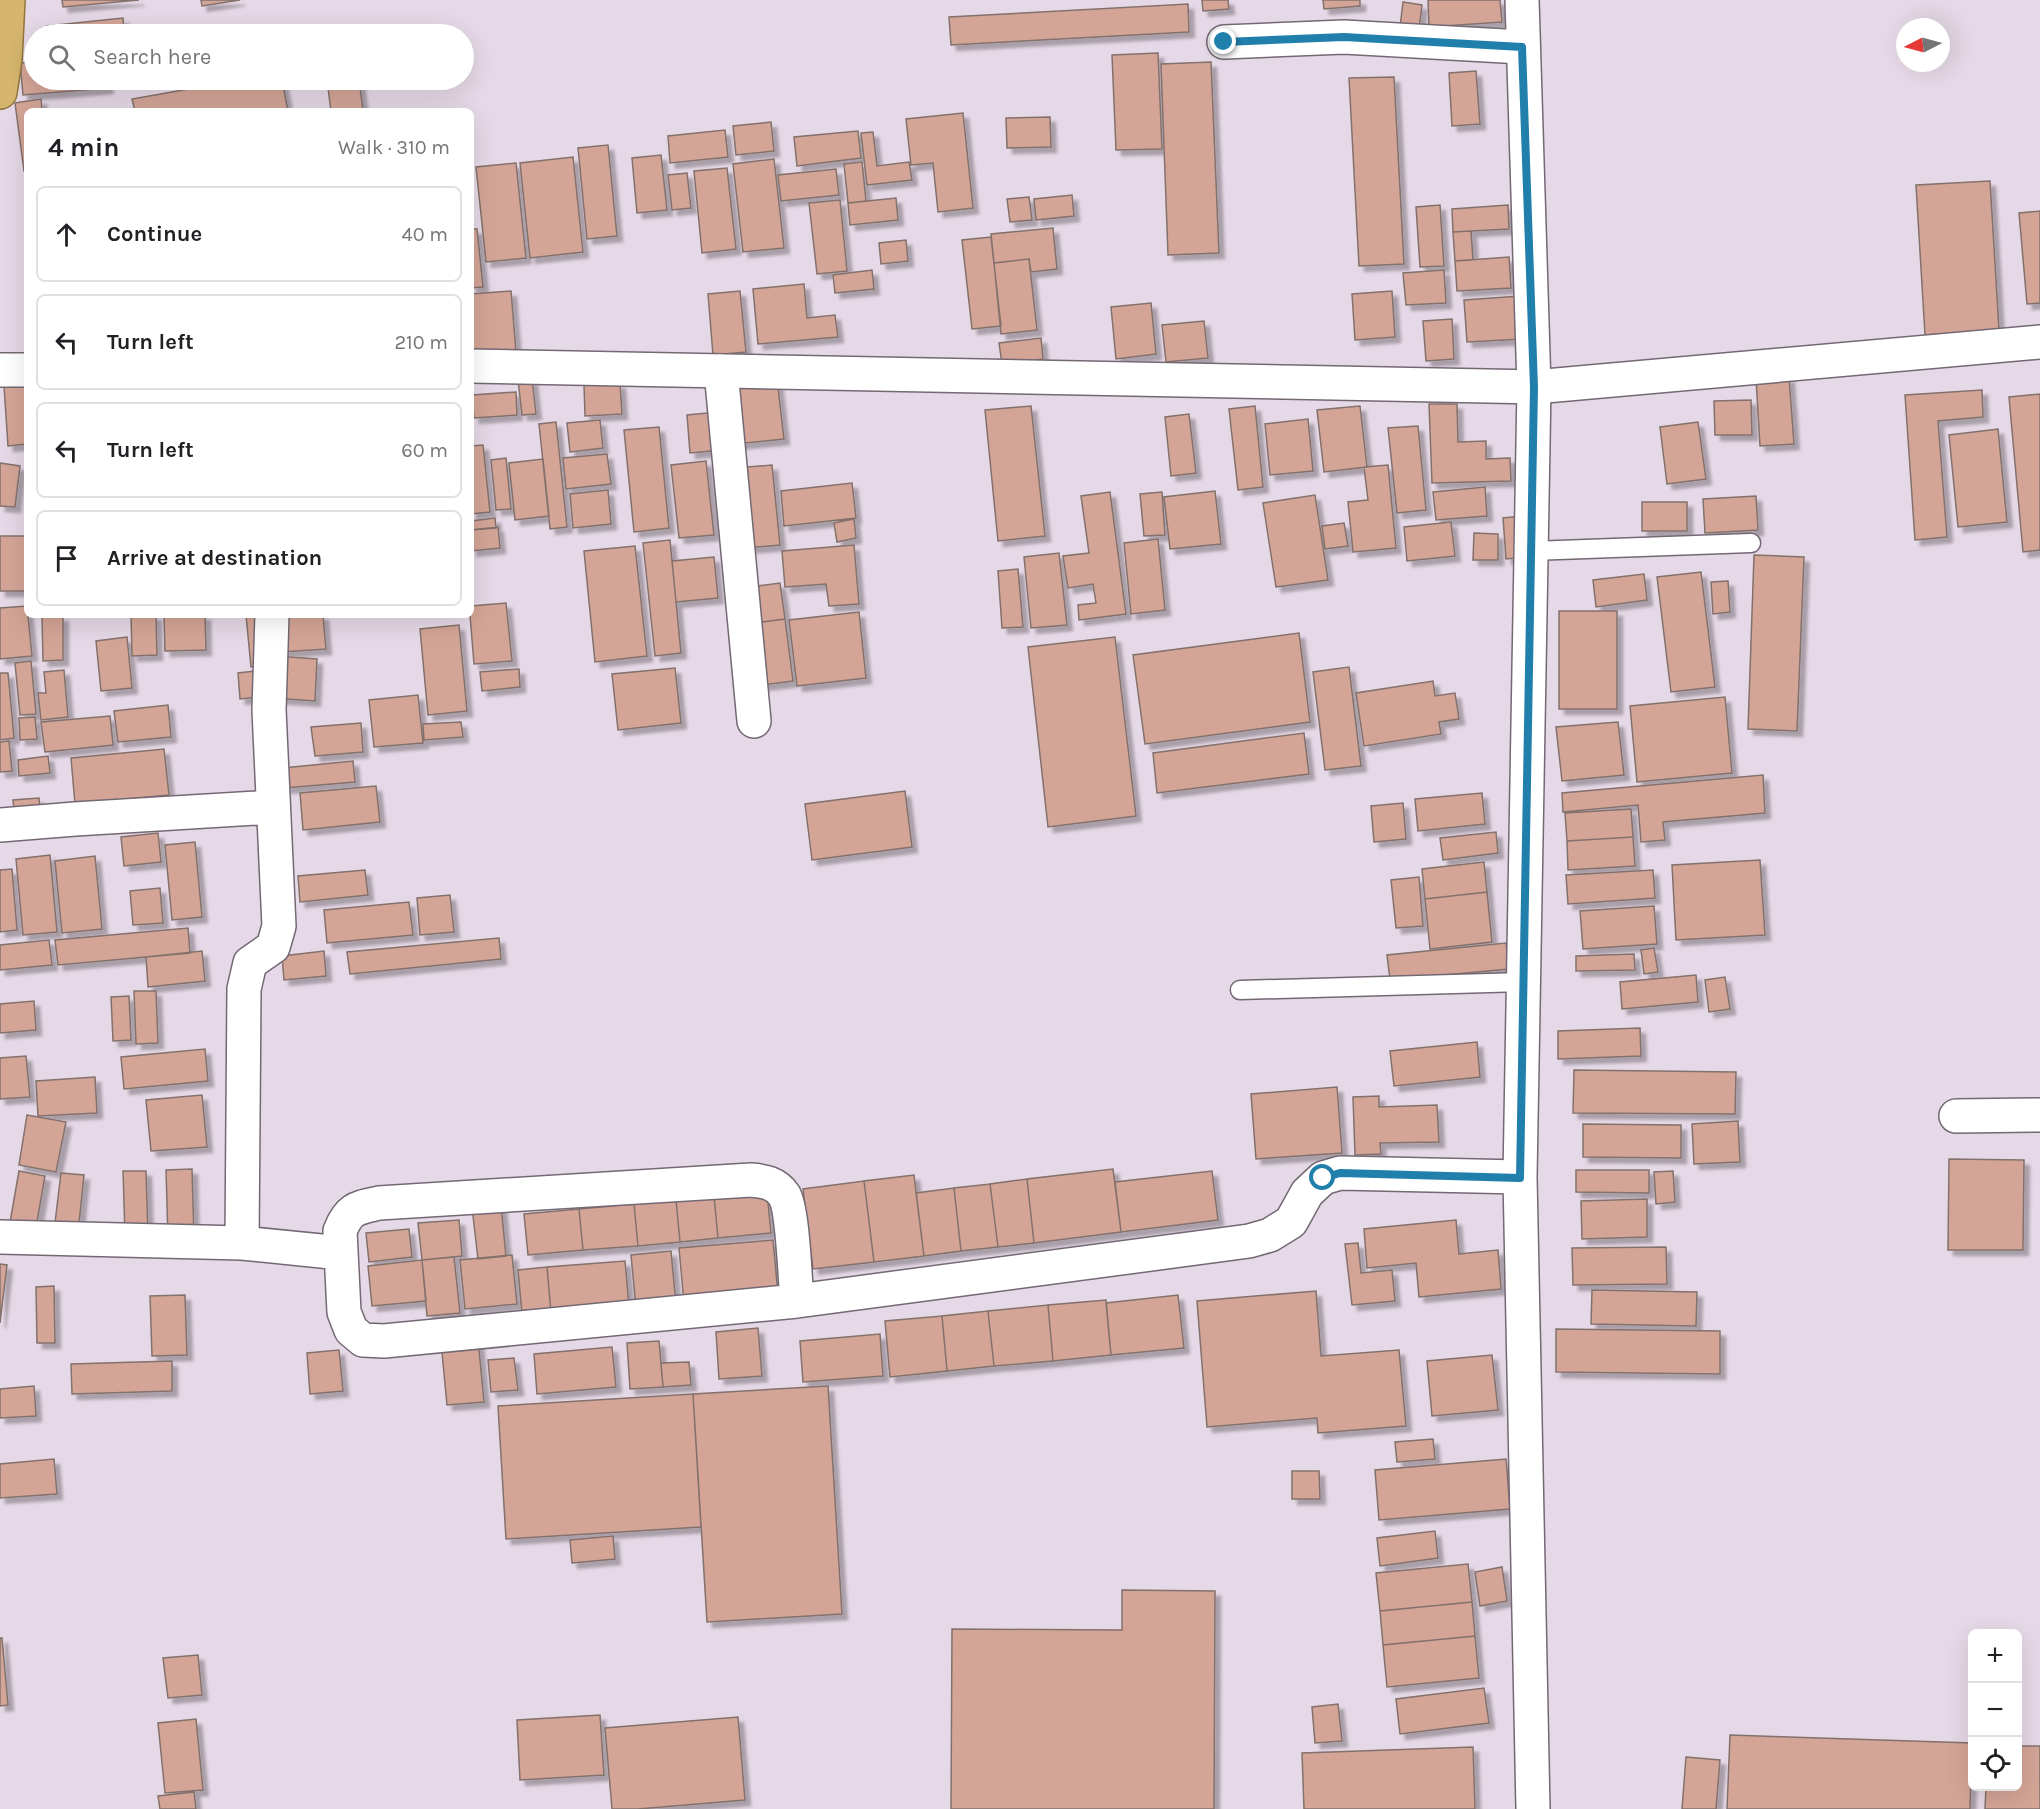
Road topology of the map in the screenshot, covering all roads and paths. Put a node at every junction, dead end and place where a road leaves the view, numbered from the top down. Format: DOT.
graph roads {
  1 [pos="8,0"];
  2 [pos="1522,0"];
  3 [pos="1224,42"];
  4 [pos="1522,47"];
  5 [pos="2,59"];
  6 [pos="0,92"];
  7 [pos="2040,342"];
  8 [pos="474,366"];
  9 [pos="0,370"];
  10 [pos="24,370"];
  11 [pos="721,371"];
  12 [pos="1534,387"];
  13 [pos="1751,543"];
  14 [pos="1531,551"];
  15 [pos="272,618"];
  16 [pos="754,722"];
  17 [pos="273,807"];
  18 [pos="0,825"];
  19 [pos="1524,982"];
  20 [pos="1240,990"];
  21 [pos="2040,1115"];
  22 [pos="1956,1116"];
  23 [pos="1520,1178"];
  24 [pos="0,1237"];
  25 [pos="242,1243"];
  26 [pos="341,1253"];
  27 [pos="796,1301"];
  28 [pos="1533,1809"];
  1 -- 5 [label="highway"];
  2 -- 4 [label="street"];
  3 -- 4 [label="street"];
  4 -- 12 [label="street"];
  5 -- 6 [label="highway"];
  7 -- 12 [label="street"];
  8 -- 11 [label="street"];
  9 -- 10 [label="street"];
  11 -- 12 [label="street"];
  11 -- 16 [label="street"];
  12 -- 14 [label="street"];
  13 -- 14 [label="lane"];
  14 -- 19 [label="street"];
  15 -- 17 [label="street"];
  17 -- 18 [label="street"];
  17 -- 25 [label="street"];
  19 -- 20 [label="lane"];
  19 -- 23 [label="street"];
  21 -- 22 [label="street"];
  23 -- 27 [label="street"];
  23 -- 28 [label="street"];
  24 -- 25 [label="street"];
  25 -- 26 [label="street"];
  26 -- 27 [label="street"];
  26 -- 27 [label="street"];
}
